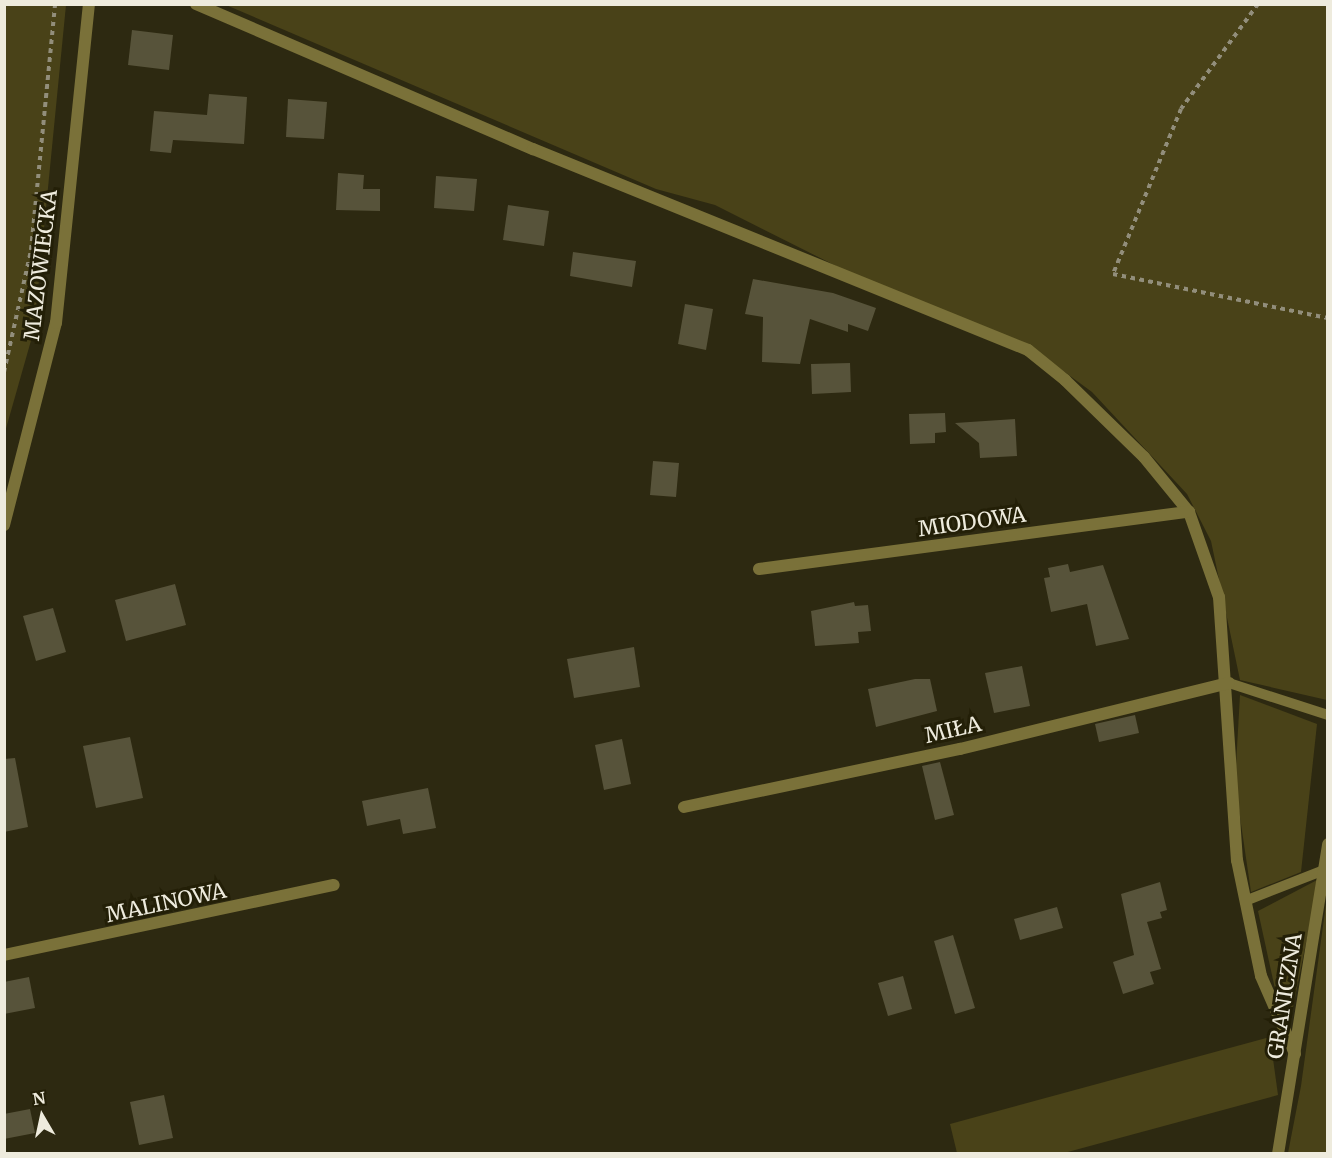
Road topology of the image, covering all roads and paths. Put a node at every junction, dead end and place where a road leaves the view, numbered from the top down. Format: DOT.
graph roads {
  1 [pos="55,4"];
  2 [pos="89,4"];
  3 [pos="196,4"];
  4 [pos="1258,4"];
  5 [pos="1328,318"];
  6 [pos="4,372"];
  7 [pos="1189,512"];
  8 [pos="4,525"];
  9 [pos="759,569"];
  10 [pos="1228,683"];
  11 [pos="1328,715"];
  12 [pos="684,807"];
  13 [pos="1328,844"];
  14 [pos="1324,870"];
  15 [pos="334,885"];
  16 [pos="1245,901"];
  17 [pos="4,955"];
  18 [pos="1295,1054"];
  19 [pos="1278,1154"];
  1 -- 6 [label="path"];
  2 -- 8 [label="street, MAZOWIECKA"];
  3 -- 7 [label="street"];
  4 -- 5 [label="path"];
  7 -- 9 [label="street, MIODOWA"];
  7 -- 10 [label="street"];
  10 -- 11 [label="lane"];
  10 -- 12 [label="street, MIŁA"];
  10 -- 16 [label="street"];
  13 -- 14 [label="street, GRANICZNA"];
  14 -- 16 [label="lane"];
  14 -- 18 [label="street, GRANICZNA"];
  15 -- 17 [label="street, MALINOWA"];
  16 -- 18 [label="street"];
  18 -- 19 [label="street, GRANICZNA"];
}
